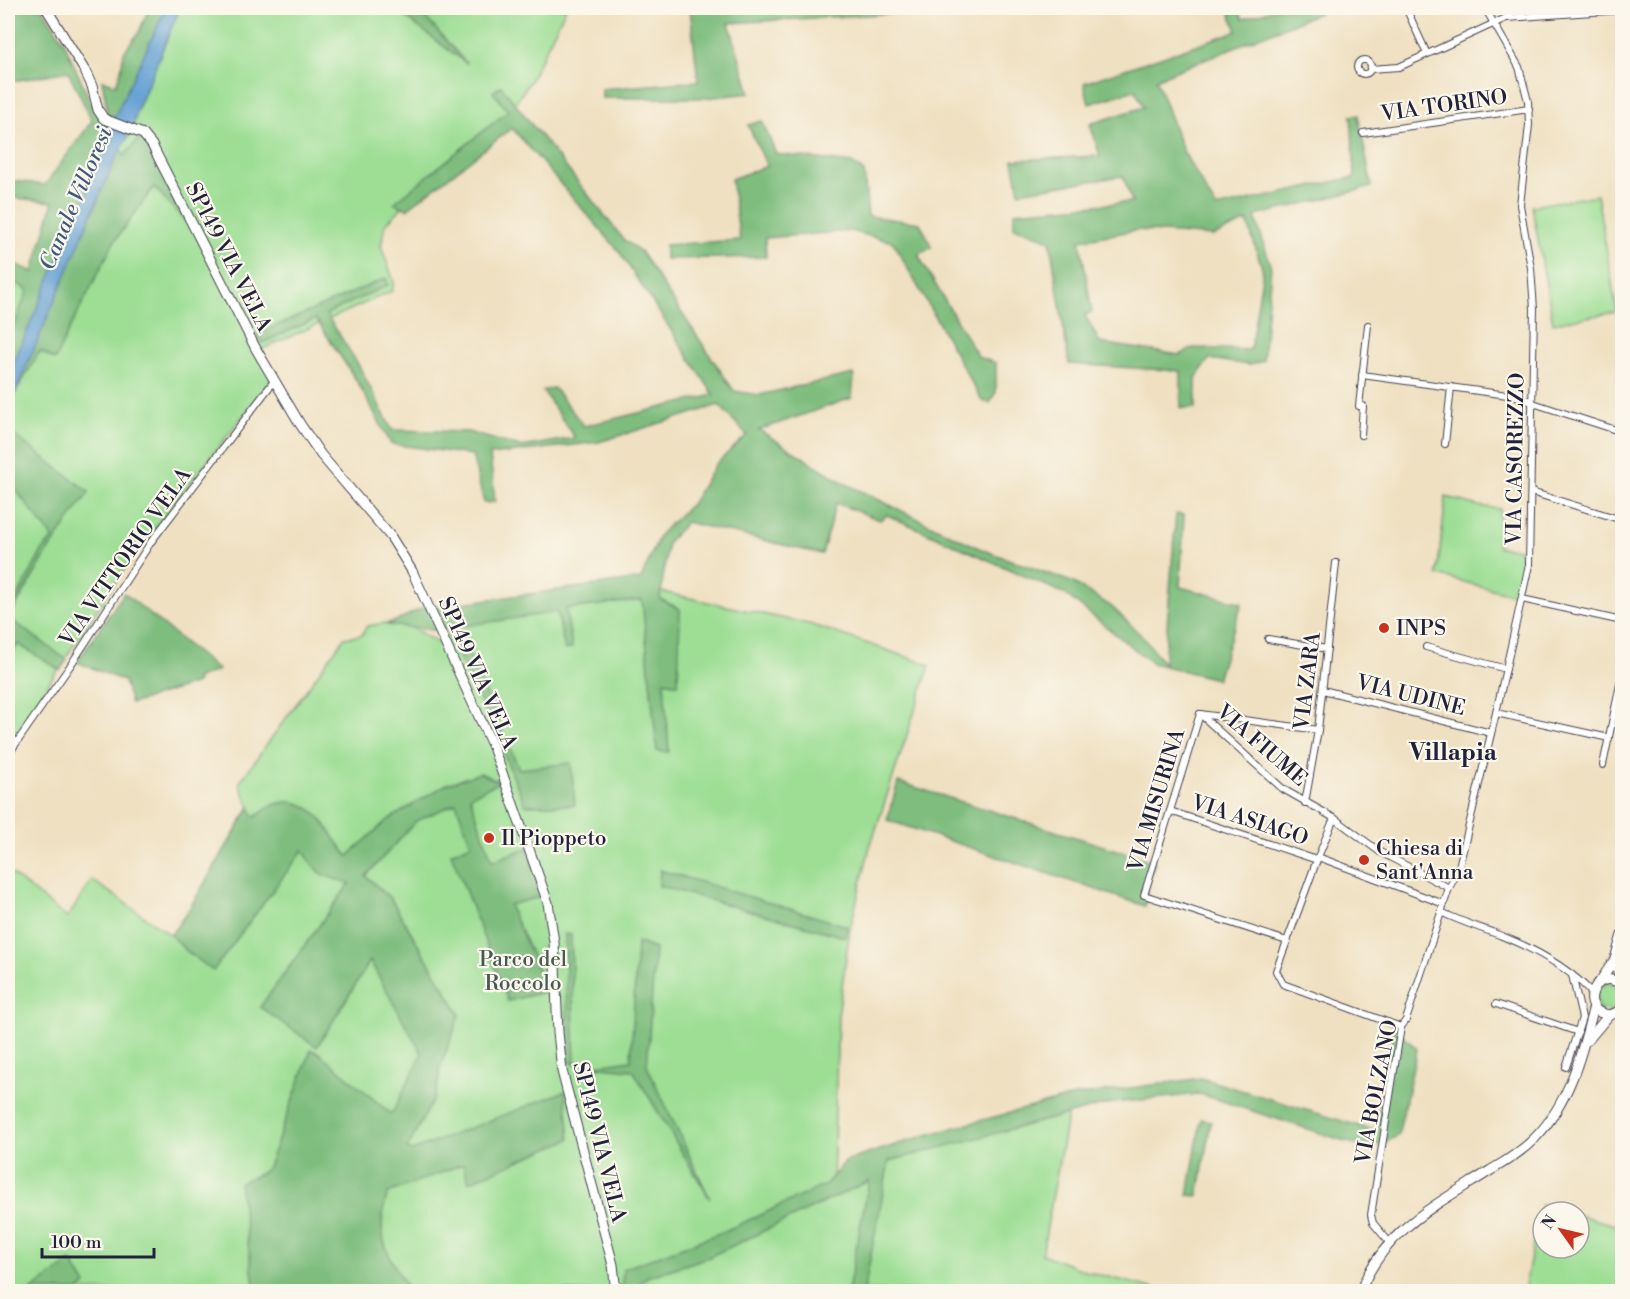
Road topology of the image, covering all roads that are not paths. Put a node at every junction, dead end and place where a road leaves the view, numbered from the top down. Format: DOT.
graph roads {
  1 [pos="46,8"];
  2 [pos="1406,8"];
  3 [pos="1485,8"];
  4 [pos="1623,10"];
  5 [pos="1494,23"];
  6 [pos="1427,54"];
  7 [pos="1370,69"];
  8 [pos="1529,109"];
  9 [pos="1363,133"];
  10 [pos="1368,325"];
  11 [pos="1362,375"];
  12 [pos="274,381"];
  13 [pos="1451,387"];
  14 [pos="1533,403"];
  15 [pos="1623,432"];
  16 [pos="1361,435"];
  17 [pos="1445,444"];
  18 [pos="1531,492"];
  19 [pos="1623,520"];
  20 [pos="1336,563"];
  21 [pos="1522,599"];
  22 [pos="1623,621"];
  23 [pos="1268,639"];
  24 [pos="1426,647"];
  25 [pos="1327,649"];
  26 [pos="1506,669"];
  27 [pos="1623,675"];
  28 [pos="1323,690"];
  29 [pos="1496,713"];
  30 [pos="1200,714"];
  31 [pos="1318,730"];
  32 [pos="1491,733"];
  33 [pos="1609,738"];
  34 [pos="8,755"];
  35 [pos="1603,765"];
  36 [pos="1305,803"];
  37 [pos="1170,811"];
  38 [pos="1334,818"];
  39 [pos="1318,857"];
  40 [pos="1449,888"];
  41 [pos="1444,904"];
  42 [pos="1441,912"];
  43 [pos="1623,935"];
  44 [pos="1287,941"];
  45 [pos="1615,959"];
  46 [pos="1575,977"];
  47 [pos="1622,985"];
  48 [pos="1596,987"];
  49 [pos="1496,1004"];
  50 [pos="1594,1006"];
  51 [pos="1623,1008"];
  52 [pos="1615,1015"];
  53 [pos="1401,1027"];
  54 [pos="1578,1032"];
  55 [pos="1584,1044"];
  56 [pos="1566,1067"];
  57 [pos="1389,1242"];
  58 [pos="616,1292"];
  59 [pos="1360,1292"];
  1 -- 12 [label="street, SP149 VIA VELA"];
  2 -- 6 [label="street"];
  3 -- 5 [label="street, VIA CASOREZZO"];
  4 -- 5 [label="street"];
  5 -- 6 [label="street"];
  5 -- 8 [label="street, VIA CASOREZZO"];
  6 -- 7 [label="street"];
  8 -- 9 [label="street, VIA TORINO"];
  8 -- 14 [label="street, VIA CASOREZZO"];
  10 -- 11 [label="street"];
  11 -- 13 [label="street"];
  11 -- 16 [label="street"];
  12 -- 34 [label="street, VIA VITTORIO VELA"];
  12 -- 58 [label="street, SP149 VIA VELA"];
  13 -- 14 [label="street"];
  13 -- 17 [label="street"];
  14 -- 15 [label="street"];
  14 -- 18 [label="street, VIA CASOREZZO"];
  18 -- 19 [label="street"];
  18 -- 21 [label="street, VIA CASOREZZO"];
  20 -- 25 [label="street, VIA ZARA"];
  21 -- 22 [label="street"];
  21 -- 26 [label="street, VIA CASOREZZO"];
  23 -- 25 [label="street"];
  24 -- 26 [label="street"];
  25 -- 28 [label="street, VIA ZARA"];
  26 -- 29 [label="street, VIA CASOREZZO"];
  27 -- 33 [label="street"];
  28 -- 31 [label="street, VIA ZARA"];
  28 -- 32 [label="street, VIA UDINE"];
  29 -- 32 [label="street, VIA CASOREZZO"];
  29 -- 33 [label="street"];
  30 -- 31 [label="street"];
  30 -- 36 [label="street, VIA FIUME"];
  30 -- 37 [label="street, VIA MISURINA"];
  31 -- 36 [label="street, VIA ZARA"];
  32 -- 40 [label="street, VIA CASOREZZO"];
  33 -- 35 [label="street"];
  36 -- 38 [label="street, VIA FIUME"];
  37 -- 39 [label="street, VIA ASIAGO"];
  37 -- 44 [label="street, VIA MISURINA"];
  38 -- 39 [label="street"];
  38 -- 40 [label="street, VIA FIUME"];
  39 -- 41 [label="street, VIA ASIAGO"];
  39 -- 44 [label="street"];
  40 -- 41 [label="street, VIA CASOREZZO"];
  41 -- 42 [label="street, VIA CASOREZZO"];
  42 -- 46 [label="street"];
  42 -- 53 [label="street, VIA BOLZANO"];
  43 -- 45 [label="street"];
  44 -- 53 [label="street"];
  45 -- 47 [label="street"];
  45 -- 48 [label="street"];
  46 -- 48 [label="street"];
  46 -- 54 [label="street"];
  47 -- 48 [label="street"];
  48 -- 50 [label="street"];
  49 -- 54 [label="street"];
  50 -- 52 [label="street"];
  50 -- 55 [label="street"];
  51 -- 52 [label="street"];
  52 -- 55 [label="street"];
  53 -- 57 [label="street, VIA BOLZANO"];
  54 -- 56 [label="street"];
  55 -- 57 [label="street"];
  57 -- 59 [label="street"];
}
